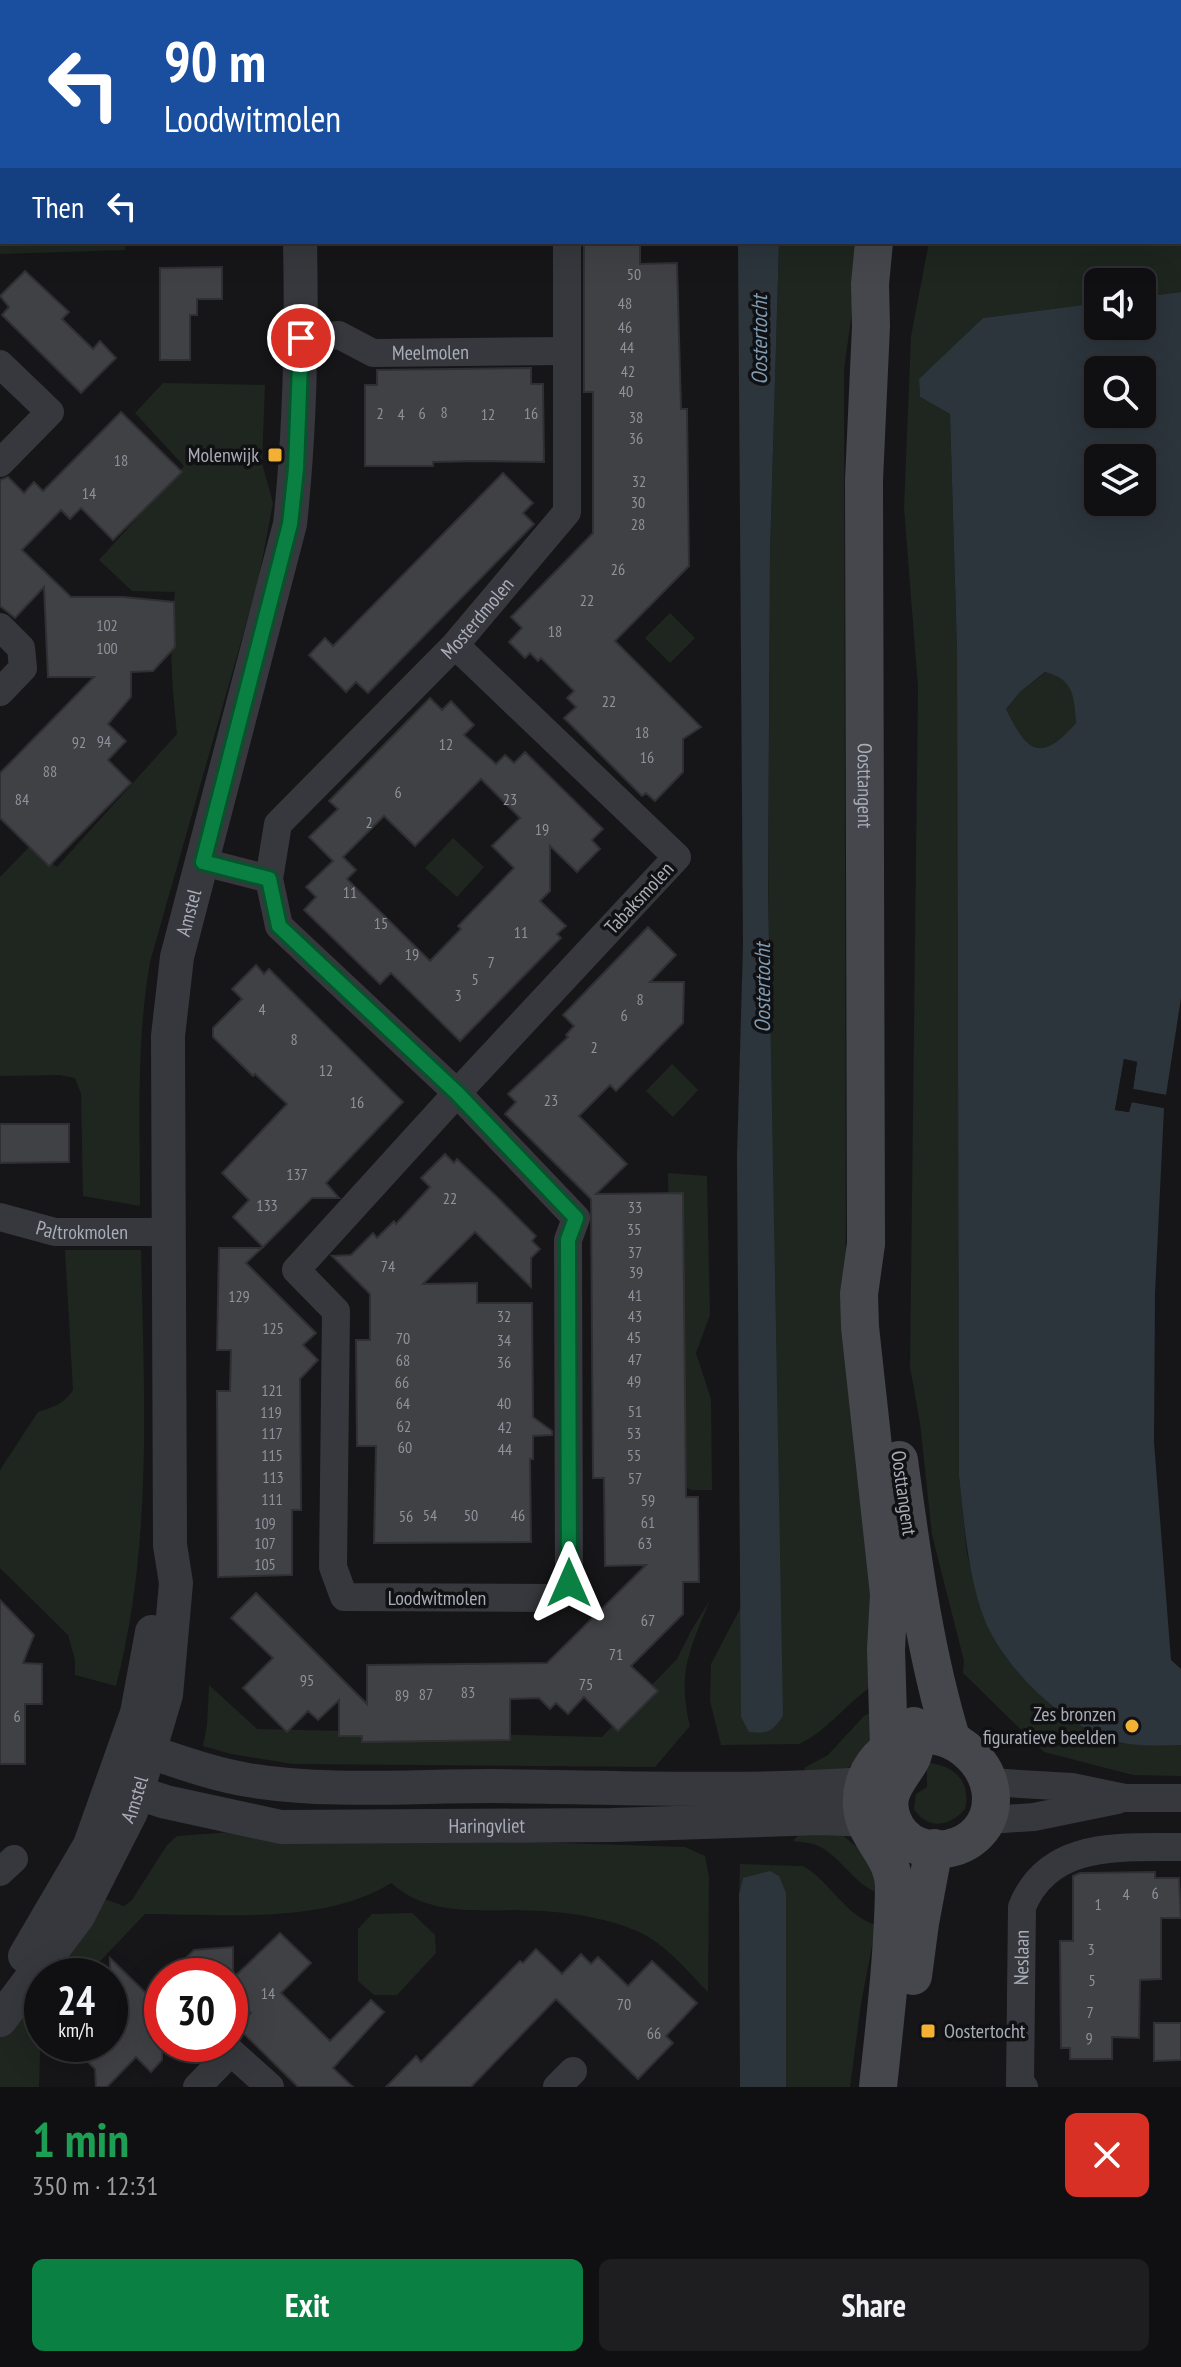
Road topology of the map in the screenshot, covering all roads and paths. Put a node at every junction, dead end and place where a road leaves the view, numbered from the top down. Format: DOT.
graph roads {
  1 [pos="300,244"];
  2 [pos="567,244"];
  3 [pos="874,244"];
  4 [pos="893,244"];
  5 [pos="871,326"];
  6 [pos="301,338"];
  7 [pos="565,351"];
  8 [pos="0,364"];
  9 [pos="0,463"];
  10 [pos="0,627"];
  11 [pos="455,645"];
  12 [pos="0,692"];
  13 [pos="203,862"];
  14 [pos="269,879"];
  15 [pos="457,1093"];
  16 [pos="0,1217"];
  17 [pos="168,1232"];
  18 [pos="866,1244"];
  19 [pos="919,1742"];
  20 [pos="137,1748"];
  21 [pos="988,1782"];
  22 [pos="124,1789"];
  23 [pos="1125,1798"];
  24 [pos="1181,1798"];
  25 [pos="874,1809"];
  26 [pos="988,1820"];
  27 [pos="1181,1847"];
  28 [pos="934,1848"];
  29 [pos="0,1995"];
  30 [pos="0,2020"];
  31 [pos="197,2087"];
  32 [pos="270,2087"];
  33 [pos="878,2087"];
  34 [pos="900,2087"];
  35 [pos="1024,2087"];
  1 -- 6 [label="street, Amstel"];
  2 -- 7 [label="street, Mosterdmolen"];
  3 -- 5 [label="main road, Oosttangent"];
  4 -- 5 [label="main road, Oosttangent"];
  5 -- 18 [label="main road, Oosttangent"];
  6 -- 7 [label="street, Meelmolen"];
  6 -- 13 [label="street, Amstel"];
  7 -- 11 [label="street, Mosterdmolen"];
  8 -- 9 [label="street"];
  10 -- 12 [label="street"];
  11 -- 14 [label="street, Mosterdmolen"];
  11 -- 15 [label="street, Tabaksmolen"];
  13 -- 14 [label="street"];
  13 -- 17 [label="street, Amstel"];
  14 -- 15 [label="street, Loodwitmolen"];
  15 -- 15 [label="street, Loodwitmolen"];
  16 -- 17 [label="street, Paltrokmolen"];
  17 -- 20 [label="street, Amstel"];
  18 -- 19 [label="main road, Oosttangent"];
  18 -- 19 [label="main road, Oosttangent"];
  19 -- 21 [label="main road"];
  19 -- 25 [label="main road"];
  20 -- 22 [label="street, Amstel"];
  20 -- 25 [label="street, Haringvliet"];
  21 -- 23 [label="street"];
  21 -- 26 [label="main road"];
  22 -- 25 [label="street, Haringvliet"];
  22 -- 29 [label="street, Amstel"];
  22 -- 30 [label="street, Amstel"];
  23 -- 24 [label="street"];
  23 -- 26 [label="street"];
  25 -- 28 [label="main road"];
  25 -- 33 [label="main road"];
  26 -- 28 [label="main road"];
  27 -- 35 [label="street, Neslaan"];
  28 -- 34 [label="main road"];
  31 -- 32 [label="street"];
}
